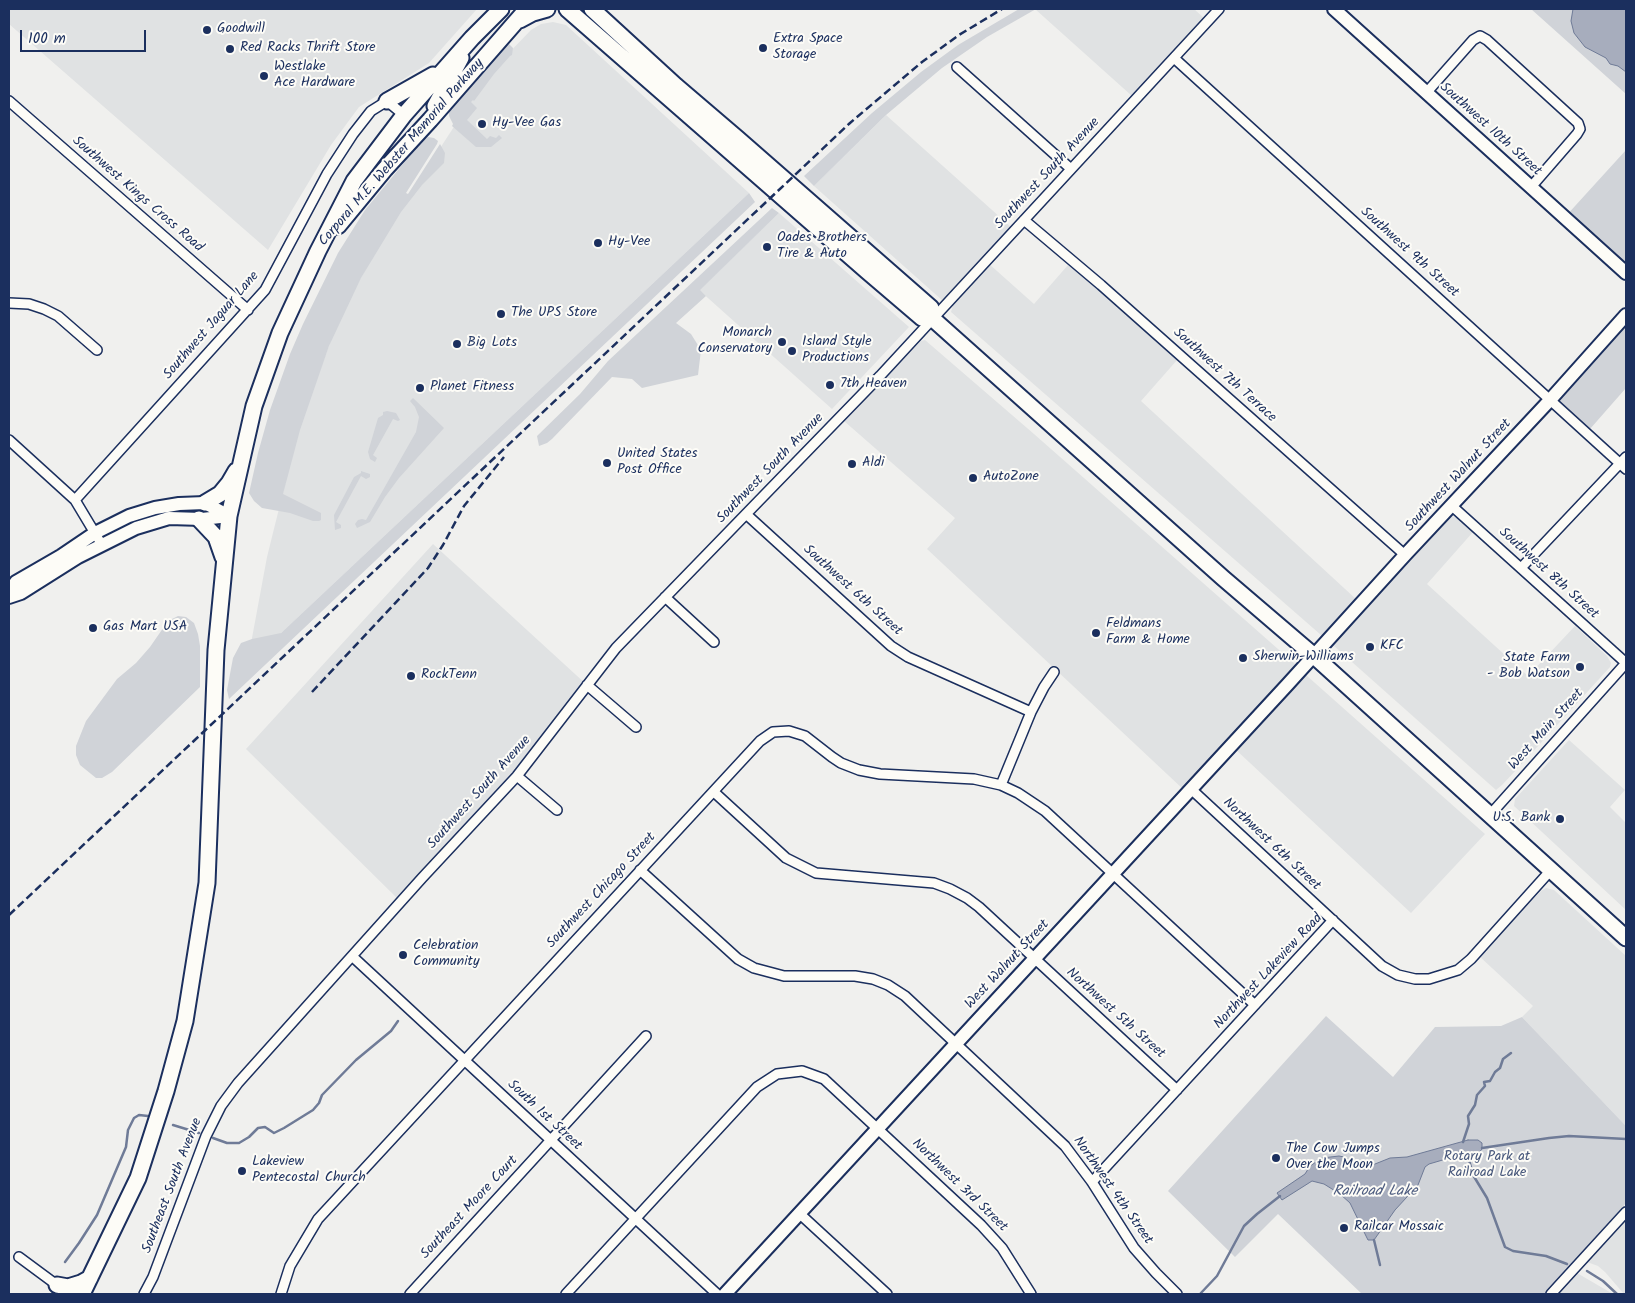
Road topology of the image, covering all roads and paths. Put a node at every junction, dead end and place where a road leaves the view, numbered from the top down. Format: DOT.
graph roads {
  1 [pos="501,9"];
  2 [pos="527,9"];
  3 [pos="546,9"];
  4 [pos="592,9"];
  5 [pos="605,9"];
  6 [pos="1219,9"];
  7 [pos="1334,9"];
  8 [pos="566,10"];
  9 [pos="514,23"];
  10 [pos="619,34"];
  11 [pos="467,43"];
  12 [pos="1174,58"];
  13 [pos="453,59"];
  14 [pos="957,67"];
  15 [pos="1427,92"];
  16 [pos="9,101"];
  17 [pos="387,101"];
  18 [pos="404,115"];
  19 [pos="430,120"];
  20 [pos="1071,169"];
  21 [pos="1531,187"];
  22 [pos="1024,220"];
  23 [pos="318,251"];
  24 [pos="1626,274"];
  25 [pos="9,302"];
  26 [pos="248,310"];
  27 [pos="1626,315"];
  28 [pos="933,320"];
  29 [pos="97,350"];
  30 [pos="1550,400"];
  31 [pos="9,440"];
  32 [pos="242,462"];
  33 [pos="1624,463"];
  34 [pos="76,500"];
  35 [pos="205,503"];
  36 [pos="1452,506"];
  37 [pos="746,514"];
  38 [pos="229,516"];
  39 [pos="199,519"];
  40 [pos="95,533"];
  41 [pos="102,545"];
  42 [pos="1405,555"];
  43 [pos="225,562"];
  44 [pos="1521,568"];
  45 [pos="9,592"];
  46 [pos="9,597"];
  47 [pos="665,597"];
  48 [pos="714,642"];
  49 [pos="1313,655"];
  50 [pos="1626,663"];
  51 [pos="1054,672"];
  52 [pos="586,685"];
  53 [pos="1031,712"];
  54 [pos="636,728"];
  55 [pos="517,776"];
  56 [pos="1000,785"];
  57 [pos="1191,789"];
  58 [pos="714,792"];
  59 [pos="557,810"];
  60 [pos="1489,816"];
  61 [pos="640,870"];
  62 [pos="1551,870"];
  63 [pos="1112,874"];
  64 [pos="1333,920"];
  65 [pos="1625,934"];
  66 [pos="353,957"];
  67 [pos="1034,960"];
  68 [pos="1255,1005"];
  69 [pos="646,1036"];
  70 [pos="956,1044"];
  71 [pos="465,1060"];
  72 [pos="1177,1090"];
  73 [pos="878,1128"];
  74 [pos="551,1140"];
  75 [pos="1092,1182"];
  76 [pos="1626,1212"];
  77 [pos="800,1214"];
  78 [pos="636,1219"];
  79 [pos="19,1257"];
  80 [pos="90,1278"];
  81 [pos="59,1290"];
  82 [pos="69,1294"];
  83 [pos="82,1294"];
  84 [pos="144,1294"];
  85 [pos="281,1294"];
  86 [pos="410,1294"];
  87 [pos="566,1294"];
  88 [pos="718,1294"];
  89 [pos="725,1294"];
  90 [pos="887,1294"];
  91 [pos="1031,1294"];
  92 [pos="1177,1294"];
  93 [pos="1551,1294"];
  1 -- 11 [label="main road, Corporal M.E. Webster Memorial Parkway"];
  2 -- 9 [label="main road, Corporal M.E. Webster Memorial Parkway"];
  3 -- 9 [label="main road"];
  4 -- 10 [label="main road"];
  5 -- 10 [label="main road"];
  6 -- 12 [label="street, Southwest South Avenue"];
  7 -- 15 [label="street, Southwest 10th Street"];
  8 -- 28 [label="main road"];
  9 -- 19 [label="main road, Corporal M.E. Webster Memorial Parkway"];
  10 -- 28 [label="main road"];
  11 -- 13 [label="main road, Corporal M.E. Webster Memorial Parkway"];
  11 -- 19 [label="main road"];
  12 -- 20 [label="street, Southwest South Avenue"];
  12 -- 30 [label="street, Southwest 9th Street"];
  13 -- 17 [label="main road"];
  13 -- 18 [label="main road, Corporal M.E. Webster Memorial Parkway"];
  14 -- 20 [label="street"];
  15 -- 21 [label="street, Southwest 10th Street"];
  15 -- 21 [label="street"];
  16 -- 26 [label="street, Southwest Kings Cross Road"];
  17 -- 18 [label="street"];
  17 -- 26 [label="street, Southwest Jaguar Lane"];
  18 -- 23 [label="main road, Corporal M.E. Webster Memorial Parkway"];
  19 -- 23 [label="main road, Corporal M.E. Webster Memorial Parkway"];
  20 -- 22 [label="street, Southwest South Avenue"];
  21 -- 24 [label="street, Southwest 10th Street"];
  22 -- 28 [label="street, Southwest South Avenue"];
  22 -- 42 [label="street, Southwest 7th Terrace"];
  23 -- 32 [label="main road"];
  25 -- 29 [label="street"];
  26 -- 34 [label="street, Southwest Jaguar Lane"];
  27 -- 30 [label="street, Southwest Walnut Street"];
  28 -- 37 [label="street, Southwest South Avenue"];
  28 -- 49 [label="main road"];
  30 -- 33 [label="street, Southwest 9th Street"];
  30 -- 36 [label="street, Southwest Walnut Street"];
  31 -- 34 [label="street"];
  32 -- 35 [label="main road"];
  32 -- 38 [label="main road"];
  33 -- 44 [label="street"];
  34 -- 40 [label="street"];
  35 -- 38 [label="street"];
  35 -- 40 [label="street"];
  36 -- 42 [label="street, Southwest Walnut Street"];
  36 -- 44 [label="street, Southwest 8th Street"];
  37 -- 47 [label="street, Southwest South Avenue"];
  37 -- 53 [label="street, Southwest 6th Street"];
  38 -- 39 [label="street"];
  38 -- 43 [label="main road"];
  39 -- 41 [label="street"];
  39 -- 43 [label="main road"];
  40 -- 41 [label="street"];
  40 -- 45 [label="street"];
  41 -- 46 [label="street"];
  42 -- 49 [label="street, Southwest Walnut Street"];
  43 -- 80 [label="main road"];
  44 -- 50 [label="street, Southwest 8th Street"];
  47 -- 48 [label="street"];
  47 -- 52 [label="street, Southwest South Avenue"];
  49 -- 57 [label="street, West Walnut Street"];
  49 -- 60 [label="main road"];
  50 -- 60 [label="street, West Main Street"];
  51 -- 53 [label="street"];
  52 -- 54 [label="street"];
  52 -- 55 [label="street, Southwest South Avenue"];
  53 -- 56 [label="street"];
  55 -- 59 [label="street"];
  55 -- 66 [label="street, Southwest South Avenue"];
  56 -- 58 [label="street, Southwest Chicago Street"];
  56 -- 63 [label="street"];
  57 -- 63 [label="street, West Walnut Street"];
  57 -- 64 [label="street, Northwest 6th Street"];
  58 -- 61 [label="street, Southwest Chicago Street"];
  58 -- 67 [label="street, Northwest 5th Street"];
  60 -- 62 [label="main road"];
  61 -- 70 [label="street, Northwest 4th Street"];
  61 -- 71 [label="street, Southwest Chicago Street"];
  62 -- 64 [label="street, Northwest Lakeview Road"];
  62 -- 65 [label="main road"];
  63 -- 67 [label="street, West Walnut Street"];
  63 -- 68 [label="street"];
  64 -- 68 [label="street, Northwest Lakeview Road"];
  66 -- 71 [label="street, South 1st Street"];
  66 -- 84 [label="street, Southeast South Avenue"];
  67 -- 70 [label="street, West Walnut Street"];
  67 -- 72 [label="street, Northwest 5th Street"];
  68 -- 72 [label="street, Northwest Lakeview Road"];
  69 -- 74 [label="street, Southeast Moore Court"];
  70 -- 73 [label="street, West Walnut Street"];
  70 -- 75 [label="street, Northwest 4th Street"];
  71 -- 74 [label="street, South 1st Street"];
  71 -- 85 [label="street, Southwest Chicago Street"];
  72 -- 75 [label="street, Northwest Lakeview Road"];
  73 -- 77 [label="street, West Walnut Street"];
  73 -- 78 [label="street, Northwest 3rd Street"];
  73 -- 91 [label="street, Northwest 3rd Street"];
  74 -- 78 [label="street, South 1st Street"];
  74 -- 86 [label="street, Southeast Moore Court"];
  75 -- 92 [label="street, Northwest 4th Street"];
  76 -- 93 [label="street"];
  77 -- 89 [label="street, West Walnut Street"];
  77 -- 90 [label="street"];
  78 -- 87 [label="street, Northwest 3rd Street"];
  78 -- 88 [label="street, South 1st Street"];
  79 -- 81 [label="street"];
  80 -- 81 [label="main road"];
  80 -- 83 [label="main road"];
  81 -- 82 [label="street"];
}
